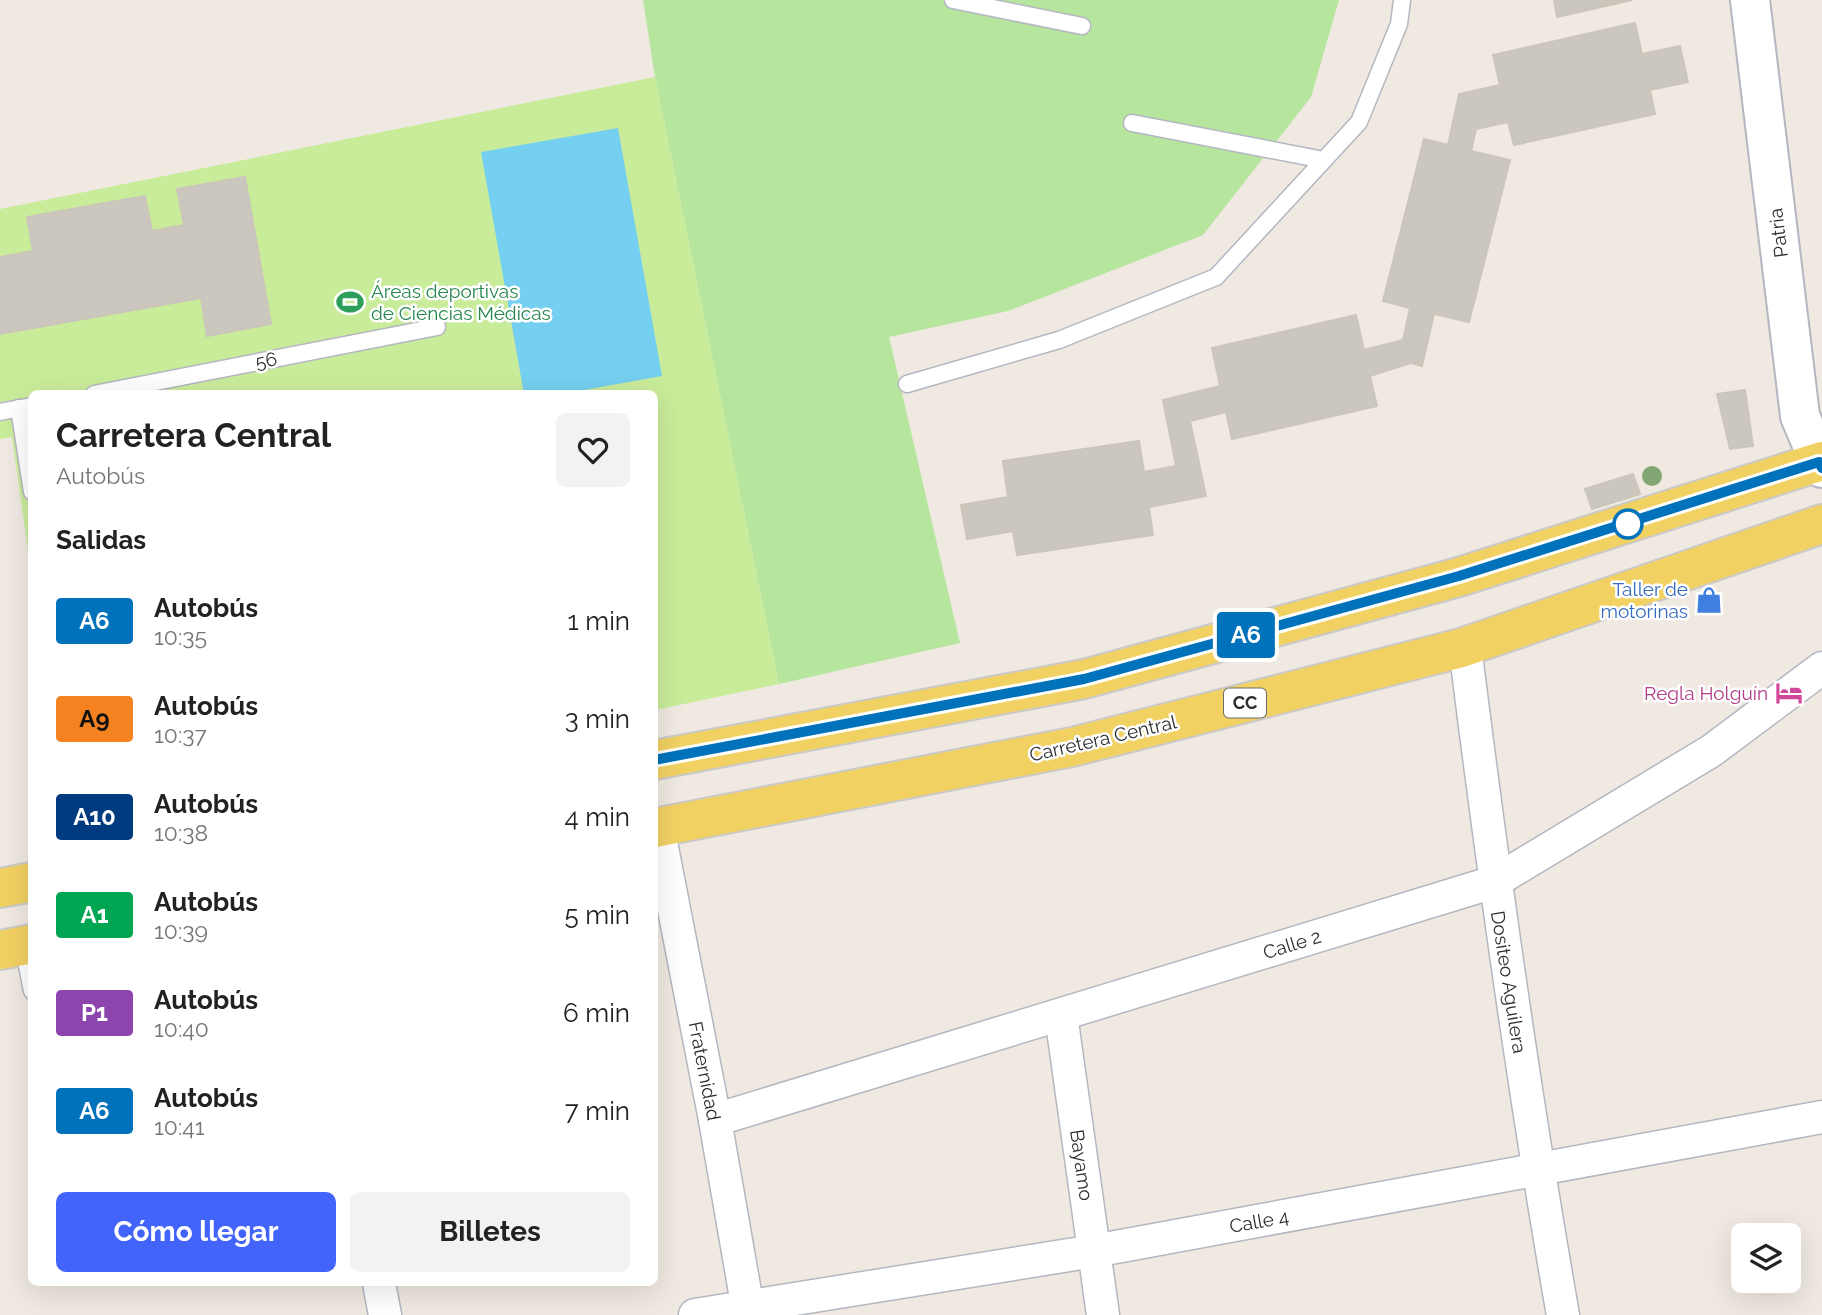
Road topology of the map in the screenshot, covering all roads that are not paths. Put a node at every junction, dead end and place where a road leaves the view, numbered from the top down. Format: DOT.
graph roads {
  1 [pos="953,0"];
  2 [pos="1402,0"];
  3 [pos="1750,0"];
  4 [pos="1082,26"];
  5 [pos="1132,123"];
  6 [pos="1324,160"];
  7 [pos="437,327"];
  8 [pos="906,384"];
  9 [pos="114,390"];
  10 [pos="25,407"];
  11 [pos="0,412"];
  12 [pos="28,443"];
  13 [pos="1821,464"];
  14 [pos="1822,524"];
  15 [pos="1465,647"];
  16 [pos="1822,668"];
  17 [pos="658,759"];
  18 [pos="658,828"];
  19 [pos="658,838"];
  20 [pos="1494,882"];
  21 [pos="28,883"];
  22 [pos="0,888"];
  23 [pos="18,946"];
  24 [pos="28,978"];
  25 [pos="1061,1015"];
  26 [pos="1822,1117"];
  27 [pos="715,1120"];
  28 [pos="1538,1171"];
  29 [pos="1094,1251"];
  30 [pos="380,1286"];
  31 [pos="748,1311"];
  32 [pos="385,1315"];
  33 [pos="695,1315"];
  34 [pos="1103,1315"];
  35 [pos="1563,1315"];
  1 -- 4 [label="lane"];
  2 -- 6 [label="lane"];
  3 -- 13 [label="street, Patria"];
  5 -- 6 [label="lane"];
  6 -- 8 [label="lane"];
  7 -- 9 [label="lane, 56"];
  10 -- 11 [label="lane"];
  10 -- 12 [label="lane"];
  13 -- 17 [label="main road"];
  14 -- 15 [label="main road, Carretera Central / CC"];
  15 -- 18 [label="main road, Carretera Central / CC"];
  15 -- 20 [label="street, Dositeo Aguilera"];
  16 -- 20 [label="street, Calle 2"];
  19 -- 27 [label="street, Fraternidad"];
  20 -- 25 [label="street, Calle 2"];
  20 -- 28 [label="street, Dositeo Aguilera"];
  21 -- 22 [label="main road"];
  23 -- 24 [label="lane"];
  25 -- 27 [label="street, Calle 2"];
  25 -- 29 [label="street, Bayamo"];
  26 -- 28 [label="street, Calle 4"];
  27 -- 31 [label="street, Fraternidad"];
  28 -- 29 [label="street, Calle 4"];
  28 -- 35 [label="street, Dositeo Aguilera"];
  29 -- 31 [label="street, Calle 4"];
  29 -- 34 [label="street, Bayamo"];
  30 -- 32 [label="street"];
  31 -- 33 [label="street, Calle 4"];
}
